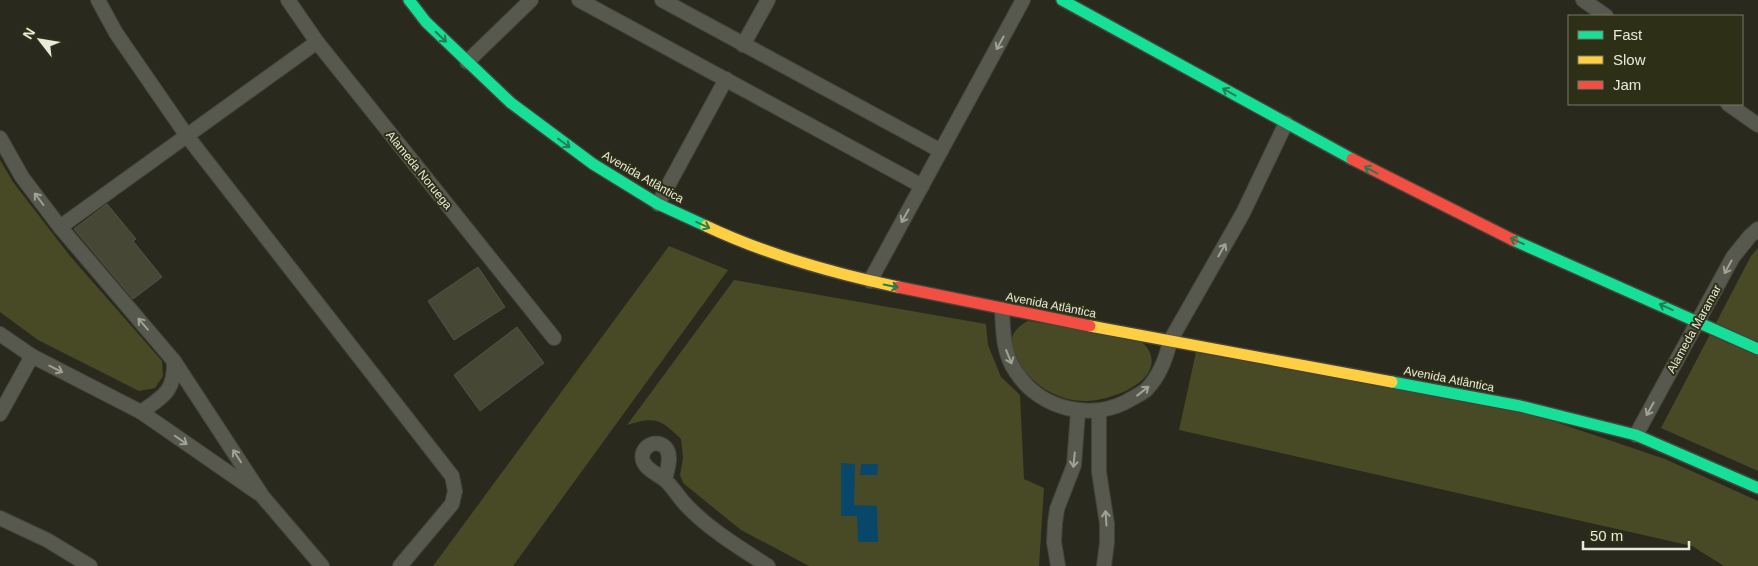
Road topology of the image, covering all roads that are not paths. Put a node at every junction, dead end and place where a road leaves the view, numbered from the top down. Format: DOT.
graph roads {
  1 [pos="98,0"];
  2 [pos="288,0"];
  3 [pos="410,0"];
  4 [pos="531,0"];
  5 [pos="579,0"];
  6 [pos="662,0"];
  7 [pos="768,0"];
  8 [pos="1023,0"];
  9 [pos="1062,0"];
  10 [pos="1583,0"];
  11 [pos="1605,15"];
  12 [pos="317,42"];
  13 [pos="743,45"];
  14 [pos="467,62"];
  15 [pos="726,79"];
  16 [pos="1729,105"];
  17 [pos="1286,123"];
  18 [pos="1758,125"];
  19 [pos="187,136"];
  20 [pos="0,138"];
  21 [pos="941,151"];
  22 [pos="922,186"];
  23 [pos="658,204"];
  24 [pos="60,227"];
  25 [pos="1758,229"];
  26 [pos="870,281"];
  27 [pos="1002,309"];
  28 [pos="1698,322"];
  29 [pos="0,334"];
  30 [pos="554,338"];
  31 [pos="1170,341"];
  32 [pos="1758,349"];
  33 [pos="32,356"];
  34 [pos="174,361"];
  35 [pos="1078,411"];
  36 [pos="1099,411"];
  37 [pos="141,412"];
  38 [pos="0,414"];
  39 [pos="1636,435"];
  40 [pos="665,480"];
  41 [pos="1758,488"];
  42 [pos="263,497"];
  43 [pos="0,518"];
  44 [pos="90,566"];
  45 [pos="322,566"];
  46 [pos="400,566"];
  47 [pos="768,566"];
  48 [pos="1058,566"];
  49 [pos="1104,566"];
  1 -- 19 [label="street"];
  2 -- 12 [label="street, Alameda Noruega"];
  3 -- 14 [label="street, Avenida Atlântica, one-way"];
  4 -- 14 [label="street"];
  5 -- 15 [label="street"];
  6 -- 13 [label="street"];
  7 -- 13 [label="street"];
  8 -- 21 [label="street, one-way"];
  17 -- 9 [label="street, one-way"];
  10 -- 11 [label="street"];
  12 -- 19 [label="street"];
  12 -- 30 [label="street, Alameda Noruega"];
  13 -- 21 [label="street"];
  14 -- 23 [label="street, Avenida Atlântica, one-way"];
  15 -- 22 [label="street"];
  15 -- 23 [label="street"];
  16 -- 18 [label="street"];
  28 -- 17 [label="street, one-way"];
  31 -- 17 [label="street, one-way"];
  19 -- 24 [label="street"];
  19 -- 46 [label="street"];
  24 -- 20 [label="street, one-way"];
  21 -- 22 [label="street"];
  22 -- 26 [label="street, one-way"];
  23 -- 26 [label="street, Avenida Atlântica, one-way"];
  34 -- 24 [label="street, one-way"];
  25 -- 28 [label="street, Alameda Maramar, one-way"];
  26 -- 27 [label="street, Avenida Atlântica, one-way"];
  27 -- 31 [label="street, Avenida Atlântica"];
  27 -- 35 [label="street, one-way"];
  28 -- 32 [label="street"];
  28 -- 39 [label="street, Alameda Maramar, one-way"];
  29 -- 33 [label="street"];
  36 -- 31 [label="street, one-way"];
  31 -- 39 [label="street, Avenida Atlântica"];
  33 -- 37 [label="street, one-way"];
  33 -- 38 [label="street"];
  34 -- 37 [label="street"];
  42 -- 34 [label="street, one-way"];
  35 -- 36 [label="street"];
  35 -- 48 [label="street, one-way"];
  49 -- 36 [label="street, one-way"];
  37 -- 42 [label="street, one-way"];
  39 -- 41 [label="street, Avenida Atlântica"];
  40 -- 47 [label="street"];
  42 -- 45 [label="street"];
  43 -- 44 [label="street"];
}
